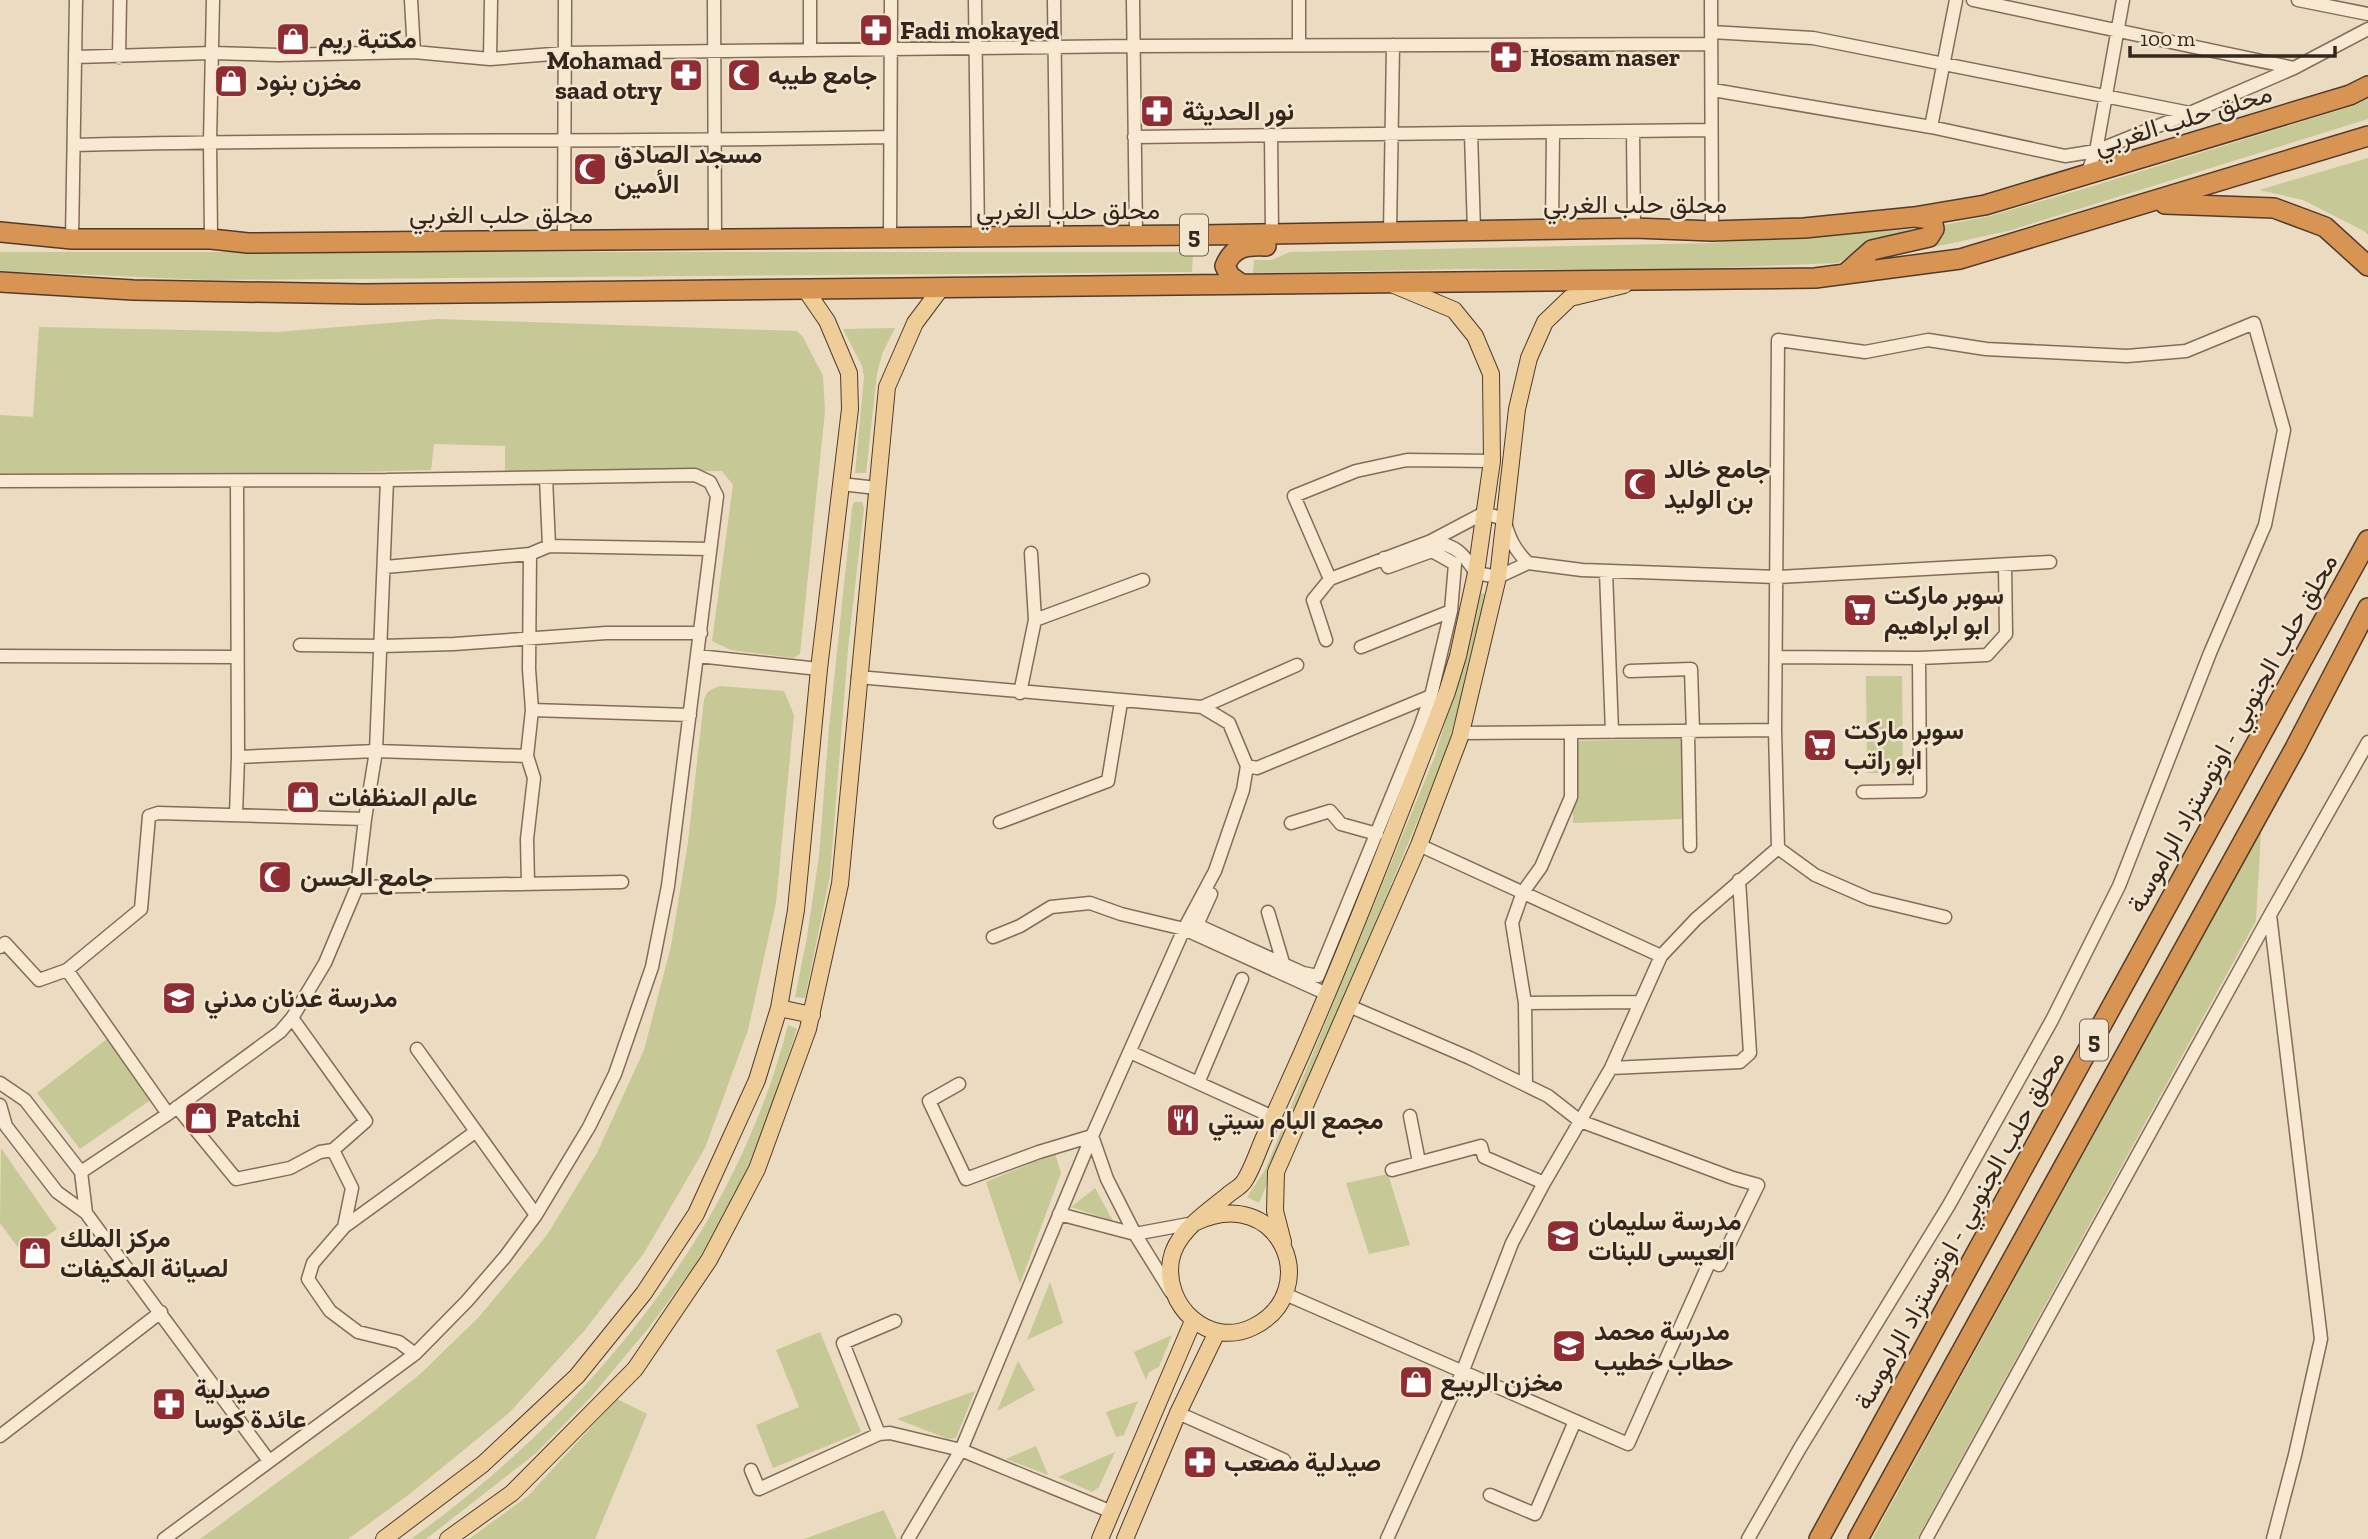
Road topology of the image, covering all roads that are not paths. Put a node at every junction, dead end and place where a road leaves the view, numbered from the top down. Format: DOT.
graph roads {
  1 [pos="76,0"];
  2 [pos="120,0"];
  3 [pos="213,0"];
  4 [pos="411,0"];
  5 [pos="491,0"];
  6 [pos="565,0"];
  7 [pos="714,0"];
  8 [pos="810,0"];
  9 [pos="891,0"];
  10 [pos="975,0"];
  11 [pos="1054,0"];
  12 [pos="1133,0"];
  13 [pos="1299,0"];
  14 [pos="1711,0"];
  15 [pos="1956,0"];
  16 [pos="1973,0"];
  17 [pos="2123,0"];
  18 [pos="2298,0"];
  19 [pos="2368,14"];
  20 [pos="2116,29"];
  21 [pos="2368,29"];
  22 [pos="1711,38"];
  23 [pos="1299,45"];
  24 [pos="1393,45"];
  25 [pos="1132,46"];
  26 [pos="1054,47"];
  27 [pos="976,48"];
  28 [pos="892,49"];
  29 [pos="810,50"];
  30 [pos="414,52"];
  31 [pos="714,52"];
  32 [pos="212,53"];
  33 [pos="565,53"];
  34 [pos="75,57"];
  35 [pos="119,57"];
  36 [pos="490,60"];
  37 [pos="1944,63"];
  38 [pos="2294,68"];
  39 [pos="2368,86"];
  40 [pos="1713,90"];
  41 [pos="2105,96"];
  42 [pos="2190,113"];
  43 [pos="1931,127"];
  44 [pos="1712,130"];
  45 [pos="1633,131"];
  46 [pos="1553,132"];
  47 [pos="1471,133"];
  48 [pos="1391,134"];
  49 [pos="1271,135"];
  50 [pos="2368,136"];
  51 [pos="889,137"];
  52 [pos="1134,137"];
  53 [pos="210,141"];
  54 [pos="715,141"];
  55 [pos="566,142"];
  56 [pos="74,145"];
  57 [pos="2096,152"];
  58 [pos="2086,176"];
  59 [pos="2150,203"];
  60 [pos="1914,216"];
  61 [pos="1634,228"];
  62 [pos="1552,229"];
  63 [pos="1474,231"];
  64 [pos="1712,231"];
  65 [pos="0,232"];
  66 [pos="1321,232"];
  67 [pos="1272,233"];
  68 [pos="1390,233"];
  69 [pos="1136,235"];
  70 [pos="978,236"];
  71 [pos="1057,236"];
  72 [pos="890,237"];
  73 [pos="72,239"];
  74 [pos="211,239"];
  75 [pos="715,239"];
  76 [pos="564,240"];
  77 [pos="2368,266"];
  78 [pos="1845,274"];
  79 [pos="1644,280"];
  80 [pos="0,282"];
  81 [pos="1388,282"];
  82 [pos="1241,284"];
  83 [pos="942,288"];
  84 [pos="805,289"];
  85 [pos="1492,461"];
  86 [pos="546,478"];
  87 [pos="387,480"];
  88 [pos="0,481"];
  89 [pos="237,481"];
  90 [pos="841,484"];
  91 [pos="877,488"];
  92 [pos="1484,513"];
  93 [pos="1504,519"];
  94 [pos="2368,540"];
  95 [pos="1431,541"];
  96 [pos="549,546"];
  97 [pos="710,549"];
  98 [pos="1031,553"];
  99 [pos="530,554"];
  100 [pos="1384,558"];
  101 [pos="2050,562"];
  102 [pos="1528,563"];
  103 [pos="2005,566"];
  104 [pos="385,567"];
  105 [pos="1606,571"];
  106 [pos="1476,573"];
  107 [pos="1499,577"];
  108 [pos="1777,577"];
  109 [pos="1330,579"];
  110 [pos="1143,580"];
  111 [pos="2368,608"];
  112 [pos="1451,611"];
  113 [pos="1035,620"];
  114 [pos="701,633"];
  115 [pos="2368,634"];
  116 [pos="529,638"];
  117 [pos="1326,640"];
  118 [pos="300,645"];
  119 [pos="381,646"];
  120 [pos="1361,647"];
  121 [pos="0,656"];
  122 [pos="698,656"];
  123 [pos="237,657"];
  124 [pos="1776,657"];
  125 [pos="1919,658"];
  126 [pos="1297,665"];
  127 [pos="819,669"];
  128 [pos="1630,671"];
  129 [pos="858,677"];
  130 [pos="1020,693"];
  131 [pos="1431,696"];
  132 [pos="1121,702"];
  133 [pos="1202,707"];
  134 [pos="532,710"];
  135 [pos="690,715"];
  136 [pos="1775,730"];
  137 [pos="1612,732"];
  138 [pos="1690,732"];
  139 [pos="1461,733"];
  140 [pos="1571,733"];
  141 [pos="2368,742"];
  142 [pos="2295,748"];
  143 [pos="376,751"];
  144 [pos="527,756"];
  145 [pos="238,757"];
  146 [pos="1247,766"];
  147 [pos="1863,792"];
  148 [pos="236,815"];
  149 [pos="365,819"];
  150 [pos="1000,822"];
  151 [pos="1291,823"];
  152 [pos="1377,834"];
  153 [pos="1419,845"];
  154 [pos="1690,846"];
  155 [pos="1778,848"];
  156 [pos="1221,854"];
  157 [pos="1739,880"];
  158 [pos="622,882"];
  159 [pos="528,884"];
  160 [pos="357,887"];
  161 [pos="1522,892"];
  162 [pos="1268,912"];
  163 [pos="2270,915"];
  164 [pos="1945,916"];
  165 [pos="1184,929"];
  166 [pos="993,937"];
  167 [pos="2,942"];
  168 [pos="1661,956"];
  169 [pos="67,970"];
  170 [pos="1285,970"];
  171 [pos="1242,979"];
  172 [pos="1327,994"];
  173 [pos="1639,1002"];
  174 [pos="1525,1003"];
  175 [pos="1349,1006"];
  176 [pos="779,1008"];
  177 [pos="811,1015"];
  178 [pos="292,1017"];
  179 [pos="417,1049"];
  180 [pos="1130,1052"];
  181 [pos="1611,1069"];
  182 [pos="0,1083"];
  183 [pos="1198,1083"];
  184 [pos="959,1084"];
  185 [pos="1526,1086"];
  186 [pos="0,1105"];
  187 [pos="173,1110"];
  188 [pos="1410,1116"];
  189 [pos="1273,1117"];
  190 [pos="1580,1121"];
  191 [pos="3,1128"];
  192 [pos="475,1132"];
  193 [pos="1092,1136"];
  194 [pos="333,1150"];
  195 [pos="1419,1161"];
  196 [pos="1392,1170"];
  197 [pos="80,1172"];
  198 [pos="1544,1183"];
  199 [pos="86,1213"];
  200 [pos="1059,1214"];
  201 [pos="536,1215"];
  202 [pos="1194,1223"];
  203 [pos="344,1227"];
  204 [pos="1135,1234"];
  205 [pos="1285,1251"];
  206 [pos="1285,1294"];
  207 [pos="1174,1298"];
  208 [pos="161,1312"];
  209 [pos="895,1321"];
  210 [pos="1193,1321"];
  211 [pos="1217,1332"];
  212 [pos="415,1354"];
  213 [pos="1462,1373"];
  214 [pos="1178,1413"];
  215 [pos="1575,1421"];
  216 [pos="879,1434"];
  217 [pos="0,1436"];
  218 [pos="961,1450"];
  219 [pos="1284,1460"];
  220 [pos="269,1461"];
  221 [pos="751,1470"];
  222 [pos="1490,1495"];
  223 [pos="1112,1512"];
  224 [pos="164,1539"];
  225 [pos="384,1539"];
  226 [pos="448,1539"];
  227 [pos="908,1539"];
  228 [pos="1100,1539"];
  229 [pos="1125,1539"];
  230 [pos="1387,1539"];
  231 [pos="1748,1539"];
  232 [pos="1819,1539"];
  233 [pos="1858,1539"];
  234 [pos="1926,1539"];
  235 [pos="2273,1539"];
  1 -- 34 [label="street"];
  2 -- 35 [label="street"];
  3 -- 32 [label="street"];
  4 -- 30 [label="street"];
  5 -- 36 [label="street"];
  6 -- 33 [label="street"];
  7 -- 31 [label="street"];
  8 -- 29 [label="street"];
  9 -- 28 [label="street"];
  10 -- 27 [label="street"];
  11 -- 26 [label="street"];
  12 -- 25 [label="street"];
  13 -- 23 [label="street"];
  14 -- 22 [label="street"];
  15 -- 37 [label="street"];
  16 -- 20 [label="street"];
  17 -- 20 [label="street"];
  18 -- 19 [label="street"];
  20 -- 38 [label="street"];
  20 -- 41 [label="street"];
  21 -- 38 [label="street"];
  22 -- 24 [label="street"];
  22 -- 37 [label="street"];
  22 -- 40 [label="street"];
  23 -- 24 [label="street"];
  23 -- 25 [label="street"];
  24 -- 48 [label="street"];
  25 -- 26 [label="street"];
  25 -- 52 [label="street"];
  26 -- 27 [label="street"];
  26 -- 71 [label="street"];
  27 -- 28 [label="street"];
  27 -- 70 [label="street"];
  28 -- 29 [label="street"];
  28 -- 51 [label="street"];
  29 -- 31 [label="street"];
  30 -- 32 [label="street"];
  30 -- 36 [label="street"];
  31 -- 33 [label="street"];
  31 -- 54 [label="street"];
  32 -- 35 [label="street"];
  32 -- 53 [label="street"];
  33 -- 36 [label="street"];
  33 -- 55 [label="street"];
  34 -- 35 [label="street"];
  34 -- 56 [label="street"];
  37 -- 41 [label="street"];
  37 -- 43 [label="street"];
  38 -- 42 [label="street"];
  39 -- 58 [label="highway, محلق حلب الغربي / 5"];
  40 -- 43 [label="street"];
  40 -- 44 [label="street"];
  41 -- 42 [label="street"];
  41 -- 57 [label="street"];
  42 -- 57 [label="street"];
  43 -- 57 [label="street"];
  44 -- 45 [label="street"];
  44 -- 64 [label="street"];
  45 -- 46 [label="street"];
  45 -- 61 [label="street"];
  46 -- 47 [label="street"];
  46 -- 62 [label="street"];
  47 -- 48 [label="street"];
  47 -- 63 [label="street"];
  48 -- 49 [label="street"];
  48 -- 68 [label="street"];
  49 -- 52 [label="street"];
  49 -- 67 [label="street"];
  50 -- 59 [label="highway, 5"];
  51 -- 54 [label="street"];
  51 -- 72 [label="street"];
  52 -- 69 [label="street"];
  53 -- 55 [label="street"];
  53 -- 56 [label="street"];
  53 -- 74 [label="street"];
  54 -- 55 [label="street"];
  54 -- 75 [label="street"];
  55 -- 76 [label="street"];
  56 -- 73 [label="street"];
  57 -- 58 [label="street"];
  58 -- 60 [label="highway, محلق حلب الغربي / 5"];
  59 -- 77 [label="highway"];
  59 -- 78 [label="highway, 5"];
  60 -- 64 [label="highway, محلق حلب الغربي / 5"];
  60 -- 78 [label="highway"];
  61 -- 62 [label="highway, محلق حلب الغربي / 5"];
  61 -- 64 [label="highway, محلق حلب الغربي / 5"];
  62 -- 63 [label="highway, محلق حلب الغربي / 5"];
  63 -- 68 [label="highway, محلق حلب الغربي / 5"];
  65 -- 73 [label="highway, محلق حلب الغربي / 5"];
  66 -- 67 [label="highway, محلق حلب الغربي / 5"];
  66 -- 68 [label="highway, محلق حلب الغربي / 5"];
  66 -- 82 [label="highway"];
  67 -- 69 [label="highway, محلق حلب الغربي / 5"];
  69 -- 71 [label="highway, محلق حلب الغربي / 5"];
  70 -- 71 [label="highway, محلق حلب الغربي / 5"];
  70 -- 72 [label="highway, محلق حلب الغربي / 5"];
  72 -- 75 [label="highway, محلق حلب الغربي / 5"];
  73 -- 74 [label="highway, محلق حلب الغربي / 5"];
  74 -- 76 [label="highway, محلق حلب الغربي / 5"];
  75 -- 76 [label="highway, محلق حلب الغربي / 5"];
  78 -- 79 [label="highway, 5"];
  79 -- 81 [label="highway, 5"];
  79 -- 93 [label="main road"];
  80 -- 84 [label="highway, 5"];
  81 -- 82 [label="highway, 5"];
  81 -- 85 [label="main road"];
  82 -- 83 [label="highway, 5"];
  83 -- 84 [label="highway, 5"];
  83 -- 91 [label="main road"];
  84 -- 90 [label="main road"];
  85 -- 92 [label="main road"];
  85 -- 109 [label="street"];
  86 -- 87 [label="street"];
  86 -- 96 [label="street"];
  86 -- 97 [label="street"];
  87 -- 89 [label="street"];
  87 -- 104 [label="street"];
  88 -- 89 [label="street"];
  89 -- 123 [label="street"];
  90 -- 91 [label="street"];
  90 -- 127 [label="main road"];
  91 -- 129 [label="main road"];
  92 -- 93 [label="street"];
  92 -- 95 [label="street"];
  92 -- 106 [label="main road"];
  93 -- 102 [label="street"];
  93 -- 107 [label="main road"];
  94 -- 232 [label="highway, محلق حلب الجنوبي - اوتوستراد الراموسة / 5"];
  95 -- 100 [label="street"];
  95 -- 106 [label="street"];
  96 -- 97 [label="street"];
  96 -- 99 [label="street"];
  97 -- 114 [label="street"];
  98 -- 113 [label="street"];
  99 -- 104 [label="street"];
  99 -- 116 [label="street"];
  100 -- 109 [label="street"];
  100 -- 112 [label="street"];
  101 -- 103 [label="street"];
  102 -- 105 [label="street"];
  102 -- 107 [label="street"];
  103 -- 108 [label="street"];
  103 -- 125 [label="street"];
  104 -- 119 [label="street"];
  105 -- 108 [label="street"];
  105 -- 137 [label="street"];
  106 -- 107 [label="street"];
  106 -- 172 [label="main road"];
  107 -- 139 [label="main road"];
  108 -- 124 [label="street"];
  108 -- 231 [label="street"];
  109 -- 117 [label="street"];
  110 -- 113 [label="street"];
  111 -- 142 [label="highway, 5"];
  112 -- 120 [label="street"];
  112 -- 131 [label="street"];
  113 -- 130 [label="street"];
  114 -- 116 [label="street"];
  114 -- 122 [label="street"];
  115 -- 142 [label="highway"];
  116 -- 119 [label="street"];
  116 -- 134 [label="street"];
  118 -- 119 [label="street"];
  119 -- 143 [label="street"];
  121 -- 123 [label="street"];
  122 -- 127 [label="street"];
  122 -- 135 [label="street"];
  123 -- 145 [label="street"];
  124 -- 125 [label="street"];
  124 -- 136 [label="street"];
  125 -- 147 [label="street"];
  126 -- 133 [label="street"];
  127 -- 176 [label="main road"];
  128 -- 138 [label="street"];
  129 -- 130 [label="street"];
  129 -- 177 [label="main road"];
  130 -- 132 [label="street"];
  131 -- 146 [label="street"];
  131 -- 152 [label="street"];
  132 -- 133 [label="street"];
  132 -- 150 [label="street"];
  133 -- 146 [label="street"];
  134 -- 135 [label="street"];
  134 -- 144 [label="street"];
  135 -- 201 [label="street"];
  136 -- 138 [label="street"];
  136 -- 155 [label="street"];
  137 -- 138 [label="street"];
  137 -- 140 [label="street"];
  138 -- 154 [label="street"];
  139 -- 140 [label="street"];
  139 -- 153 [label="main road"];
  140 -- 161 [label="street"];
  141 -- 163 [label="street"];
  142 -- 233 [label="highway, 5"];
  143 -- 144 [label="street"];
  143 -- 145 [label="street"];
  143 -- 149 [label="street"];
  144 -- 159 [label="street"];
  145 -- 148 [label="street"];
  146 -- 156 [label="street"];
  148 -- 149 [label="street"];
  148 -- 169 [label="street"];
  149 -- 160 [label="street"];
  151 -- 152 [label="street"];
  152 -- 170 [label="street"];
  153 -- 161 [label="street"];
  153 -- 175 [label="main road"];
  155 -- 157 [label="street"];
  155 -- 164 [label="street"];
  156 -- 165 [label="street"];
  156 -- 170 [label="street"];
  157 -- 168 [label="street"];
  157 -- 181 [label="street"];
  158 -- 159 [label="street"];
  159 -- 160 [label="street"];
  160 -- 178 [label="street"];
  161 -- 168 [label="street"];
  161 -- 174 [label="street"];
  162 -- 170 [label="street"];
  163 -- 234 [label="street"];
  163 -- 235 [label="street"];
  165 -- 166 [label="street"];
  165 -- 170 [label="street"];
  165 -- 180 [label="street"];
  167 -- 169 [label="street"];
  168 -- 173 [label="street"];
  169 -- 187 [label="street"];
  170 -- 172 [label="street"];
  171 -- 183 [label="street"];
  172 -- 189 [label="main road"];
  173 -- 174 [label="street"];
  173 -- 181 [label="street"];
  174 -- 185 [label="street"];
  175 -- 185 [label="street"];
  175 -- 205 [label="main road"];
  176 -- 177 [label="main road"];
  176 -- 225 [label="main road"];
  177 -- 226 [label="main road"];
  178 -- 187 [label="street"];
  178 -- 194 [label="street"];
  179 -- 192 [label="street"];
  180 -- 183 [label="street"];
  180 -- 193 [label="street"];
  181 -- 190 [label="street"];
  182 -- 197 [label="street"];
  183 -- 189 [label="street"];
  184 -- 193 [label="street"];
  185 -- 190 [label="street"];
  186 -- 191 [label="street"];
  187 -- 194 [label="street"];
  187 -- 197 [label="street"];
  188 -- 195 [label="street"];
  189 -- 202 [label="main road"];
  190 -- 198 [label="street"];
  190 -- 215 [label="street"];
  191 -- 199 [label="street"];
  192 -- 201 [label="street"];
  192 -- 203 [label="street"];
  193 -- 200 [label="street"];
  193 -- 204 [label="street"];
  194 -- 203 [label="street"];
  195 -- 196 [label="street"];
  195 -- 198 [label="street"];
  197 -- 199 [label="street"];
  198 -- 213 [label="street"];
  199 -- 208 [label="street"];
  200 -- 204 [label="street"];
  200 -- 218 [label="street"];
  201 -- 212 [label="street"];
  202 -- 204 [label="street"];
  202 -- 205 [label="main road"];
  202 -- 207 [label="main road"];
  203 -- 212 [label="street"];
  204 -- 207 [label="street"];
  205 -- 206 [label="main road"];
  206 -- 211 [label="main road"];
  206 -- 213 [label="street"];
  207 -- 210 [label="main road"];
  208 -- 217 [label="street"];
  208 -- 220 [label="street"];
  209 -- 216 [label="street"];
  210 -- 211 [label="main road"];
  210 -- 223 [label="main road"];
  211 -- 214 [label="main road"];
  212 -- 220 [label="street"];
  213 -- 215 [label="street"];
  213 -- 230 [label="street"];
  214 -- 219 [label="street"];
  214 -- 229 [label="main road"];
  215 -- 222 [label="street"];
  216 -- 218 [label="street"];
  216 -- 221 [label="street"];
  218 -- 223 [label="street"];
  218 -- 227 [label="street"];
  220 -- 224 [label="street"];
  223 -- 228 [label="main road"];
}
